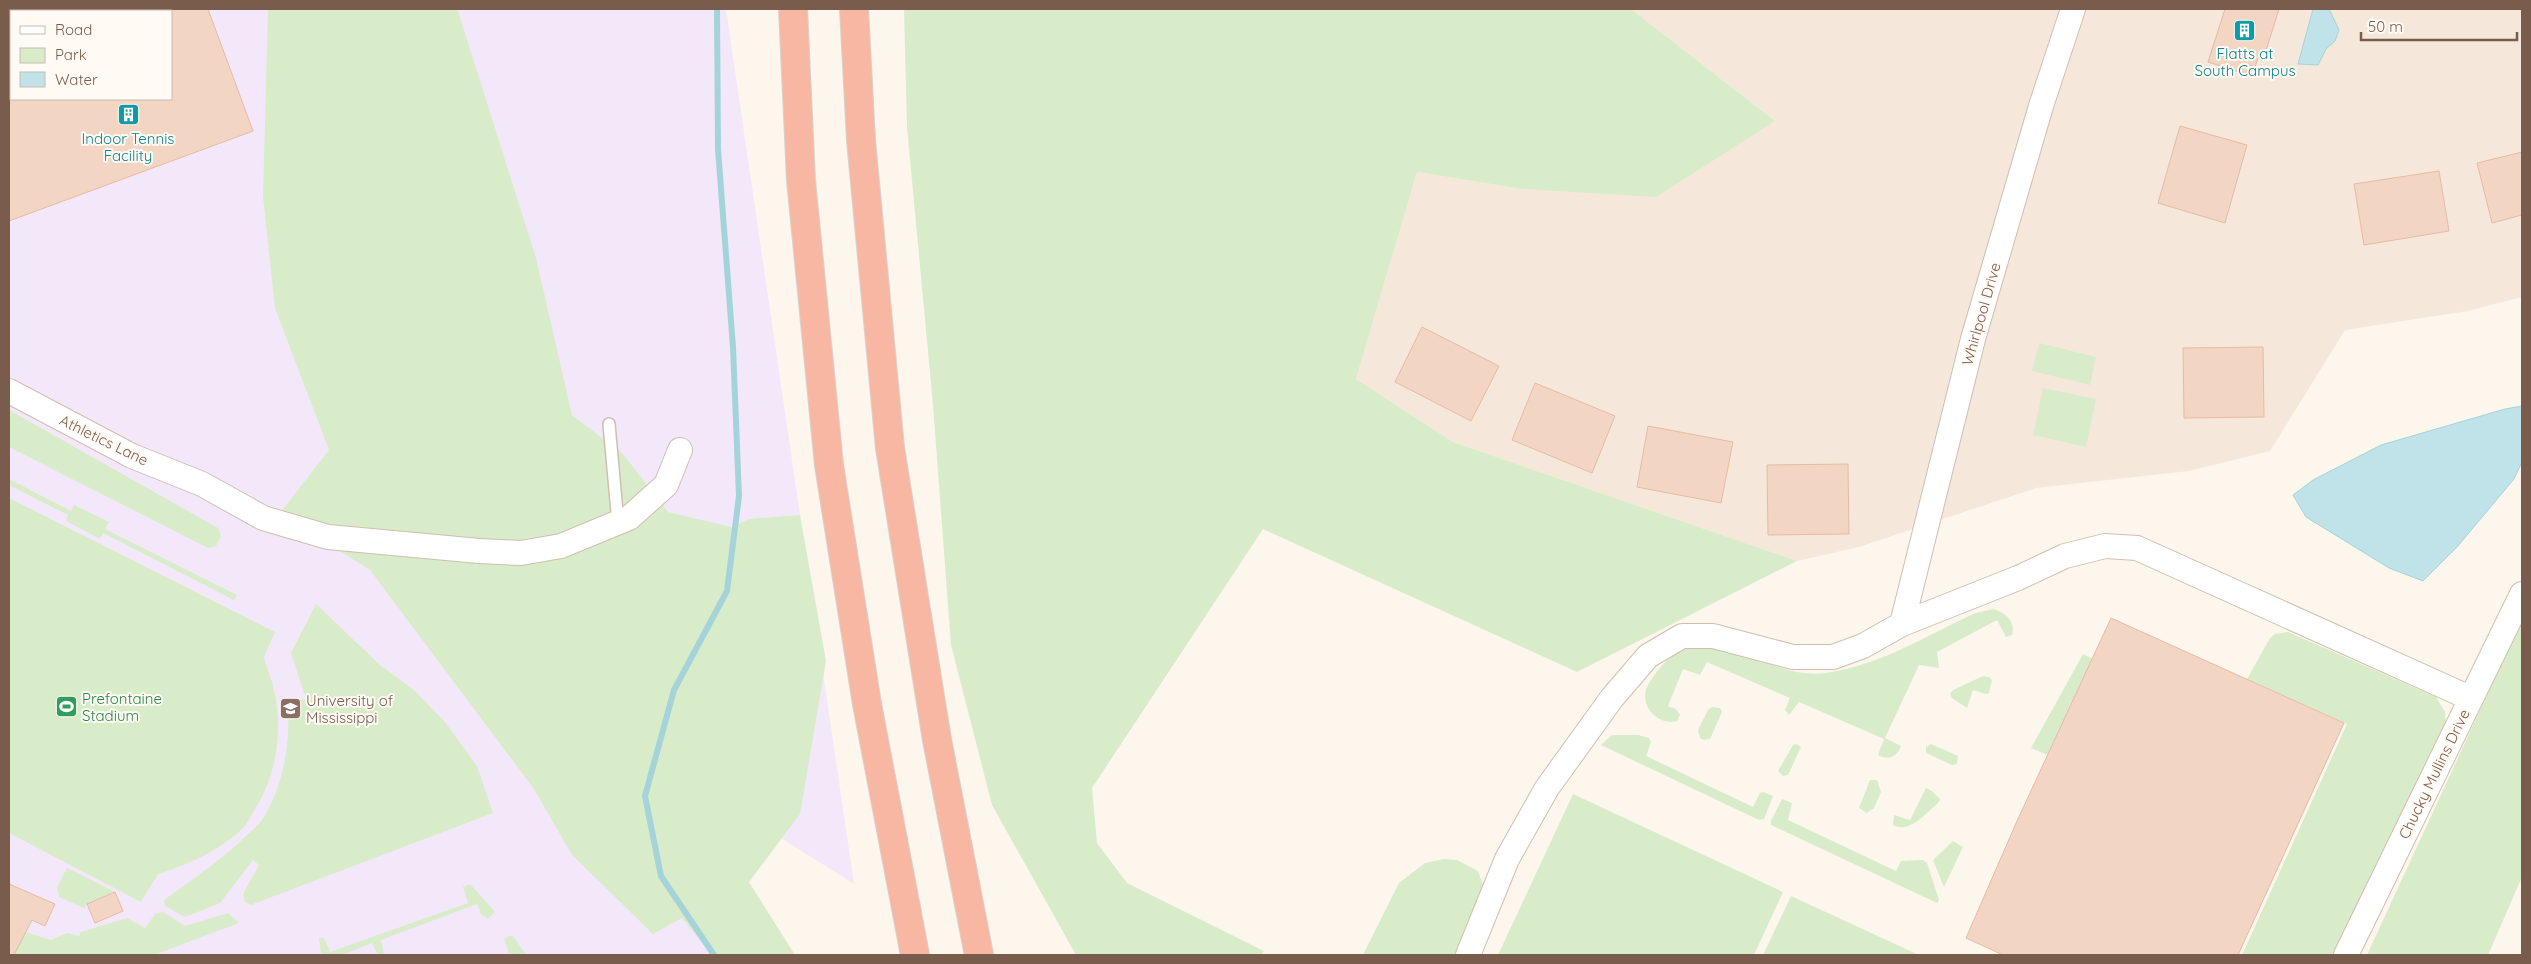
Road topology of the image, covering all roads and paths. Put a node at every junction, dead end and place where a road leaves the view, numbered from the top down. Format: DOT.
graph roads {
  1 [pos="793,9"];
  2 [pos="854,9"];
  3 [pos="2073,9"];
  4 [pos="9,391"];
  5 [pos="609,424"];
  6 [pos="680,450"];
  7 [pos="618,523"];
  8 [pos="2522,594"];
  9 [pos="1902,624"];
  10 [pos="2470,698"];
  11 [pos="915,955"];
  12 [pos="979,955"];
  13 [pos="1468,955"];
  14 [pos="2346,955"];
  1 -- 11 [label="highway"];
  2 -- 12 [label="highway"];
  3 -- 9 [label="street, Whirlpool Drive"];
  4 -- 7 [label="street, Athletics Lane"];
  5 -- 7 [label="lane"];
  6 -- 7 [label="street, Athletics Lane"];
  8 -- 10 [label="street, Chucky Mullins Drive"];
  9 -- 10 [label="street"];
  9 -- 13 [label="street"];
  10 -- 14 [label="street, Chucky Mullins Drive"];
}
